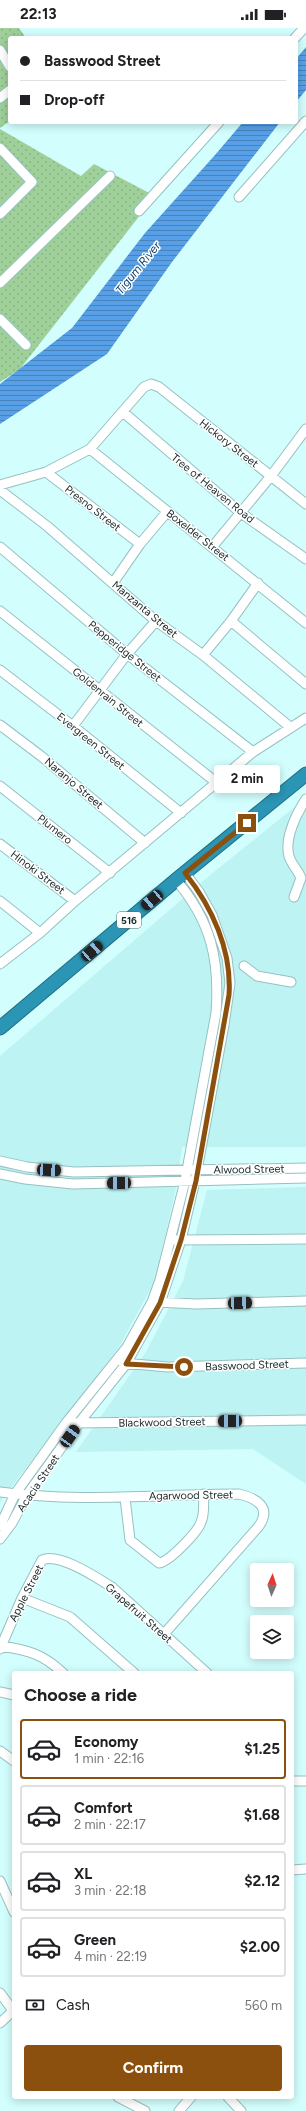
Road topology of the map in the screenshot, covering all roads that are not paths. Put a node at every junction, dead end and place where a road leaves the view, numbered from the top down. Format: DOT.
graph roads {
  1 [pos="304,28"];
  2 [pos="297,36"];
  3 [pos="0,50"];
  4 [pos="8,64"];
  5 [pos="8,92"];
  6 [pos="0,98"];
  7 [pos="306,121"];
  8 [pos="217,124"];
  9 [pos="0,148"];
  10 [pos="110,176"];
  11 [pos="239,197"];
  12 [pos="2,208"];
  13 [pos="139,211"];
  14 [pos="0,283"];
  15 [pos="0,319"];
  16 [pos="26,344"];
  17 [pos="123,412"];
  18 [pos="306,429"];
  19 [pos="303,440"];
  20 [pos="90,449"];
  21 [pos="46,472"];
  22 [pos="271,476"];
  23 [pos="0,485"];
  24 [pos="0,490"];
  25 [pos="306,504"];
  26 [pos="167,512"];
  27 [pos="241,513"];
  28 [pos="140,544"];
  29 [pos="213,546"];
  30 [pos="0,547"];
  31 [pos="306,558"];
  32 [pos="113,583"];
  33 [pos="258,583"];
  34 [pos="0,611"];
  35 [pos="156,621"];
  36 [pos="231,621"];
  37 [pos="306,623"];
  38 [pos="127,654"];
  39 [pos="203,655"];
  40 [pos="0,670"];
  41 [pos="306,684"];
  42 [pos="101,691"];
  43 [pos="306,718"];
  44 [pos="0,725"];
  45 [pos="73,726"];
  46 [pos="290,727"];
  47 [pos="253,752"];
  48 [pos="306,774"];
  49 [pos="217,783"];
  50 [pos="0,786"];
  51 [pos="306,799"];
  52 [pos="181,813"];
  53 [pos="145,843"];
  54 [pos="0,844"];
  55 [pos="110,873"];
  56 [pos="181,876"];
  57 [pos="294,897"];
  58 [pos="0,901"];
  59 [pos="75,901"];
  60 [pos="40,933"];
  61 [pos="1,962"];
  62 [pos="244,966"];
  63 [pos="291,982"];
  64 [pos="0,1028"];
  65 [pos="0,1161"];
  66 [pos="306,1168"];
  67 [pos="187,1171"];
  68 [pos="197,1171"];
  69 [pos="0,1174"];
  70 [pos="306,1178"];
  71 [pos="185,1181"];
  72 [pos="196,1181"];
  73 [pos="170,1239"];
  74 [pos="306,1239"];
  75 [pos="181,1240"];
  76 [pos="306,1301"];
  77 [pos="156,1302"];
  78 [pos="116,1360"];
  79 [pos="306,1363"];
  80 [pos="126,1364"];
  81 [pos="306,1420"];
  82 [pos="66,1423"];
  83 [pos="79,1423"];
  84 [pos="0,1492"];
  85 [pos="15,1494"];
  86 [pos="204,1494"];
  87 [pos="27,1495"];
  88 [pos="125,1498"];
  89 [pos="0,1526"];
  90 [pos="0,1539"];
  91 [pos="42,1560"];
  92 [pos="22,1598"];
  93 [pos="164,1634"];
  94 [pos="0,1647"];
  95 [pos="61,1671"];
  96 [pos="132,1671"];
  97 [pos="205,1671"];
  98 [pos="0,1692"];
  99 [pos="12,1695"];
  100 [pos="0,1751"];
  101 [pos="12,1760"];
  102 [pos="294,1781"];
  103 [pos="306,1781"];
  104 [pos="306,1868"];
  105 [pos="294,1870"];
  106 [pos="0,1881"];
  107 [pos="12,1908"];
  108 [pos="0,1993"];
  109 [pos="12,2008"];
  110 [pos="12,2013"];
  111 [pos="0,2023"];
  112 [pos="122,2099"];
  113 [pos="138,2099"];
  114 [pos="189,2099"];
  115 [pos="230,2099"];
  116 [pos="139,2109"];
  117 [pos="179,2111"];
  118 [pos="241,2111"];
  1 -- 2 [label="street"];
  3 -- 4 [label="street"];
  5 -- 6 [label="street"];
  7 -- 11 [label="street"];
  8 -- 13 [label="street"];
  9 -- 12 [label="street"];
  10 -- 14 [label="street"];
  15 -- 16 [label="street"];
  17 -- 20 [label="street"];
  17 -- 22 [label="street, Hickory Street"];
  17 -- 27 [label="street, Tree of Heaven Road"];
  18 -- 19 [label="street"];
  19 -- 22 [label="street"];
  20 -- 21 [label="street"];
  20 -- 26 [label="street, Boxelder Street"];
  21 -- 23 [label="street"];
  21 -- 28 [label="street, Presno Street"];
  22 -- 25 [label="street, Hickory Street"];
  22 -- 27 [label="street"];
  24 -- 32 [label="street, Manzanta Street"];
  26 -- 28 [label="street"];
  26 -- 29 [label="street, Boxelder Street"];
  27 -- 29 [label="street"];
  27 -- 31 [label="street, Tree of Heaven Road"];
  28 -- 32 [label="street"];
  29 -- 33 [label="street, Boxelder Street"];
  30 -- 38 [label="street, Pepperidge Street"];
  32 -- 35 [label="street, Manzanta Street"];
  33 -- 36 [label="street"];
  33 -- 37 [label="street, Boxelder Street"];
  34 -- 42 [label="street, Goldenrain Street"];
  35 -- 38 [label="street"];
  35 -- 39 [label="street, Manzanta Street"];
  36 -- 39 [label="street"];
  36 -- 41 [label="street"];
  38 -- 42 [label="street"];
  38 -- 47 [label="street, Pepperidge Street"];
  39 -- 46 [label="street, Manzanta Street"];
  40 -- 45 [label="street, Evergreen Street"];
  42 -- 45 [label="street"];
  42 -- 49 [label="street, Goldenrain Street"];
  43 -- 46 [label="street"];
  44 -- 53 [label="street, Naranjo Street"];
  45 -- 52 [label="street, Evergreen Street"];
  46 -- 47 [label="street"];
  47 -- 49 [label="street"];
  48 -- 56 [label="highway, 516"];
  49 -- 52 [label="street"];
  50 -- 55 [label="street, Plumero"];
  51 -- 57 [label="street"];
  52 -- 53 [label="street"];
  53 -- 55 [label="street"];
  54 -- 59 [label="street, Hinoki Street"];
  55 -- 59 [label="street"];
  56 -- 64 [label="highway, 516"];
  56 -- 67 [label="street, Acacia Street"];
  56 -- 68 [label="street, Acacia Street"];
  58 -- 60 [label="street"];
  59 -- 60 [label="street"];
  60 -- 61 [label="street"];
  62 -- 63 [label="street"];
  65 -- 67 [label="street, Alwood Street"];
  66 -- 68 [label="street, Alwood Street"];
  67 -- 68 [label="street, Alwood Street"];
  67 -- 71 [label="street, Acacia Street"];
  68 -- 72 [label="street, Acacia Street"];
  69 -- 71 [label="street, Alwood Street"];
  70 -- 72 [label="street, Alwood Street"];
  71 -- 72 [label="street, Alwood Street"];
  71 -- 73 [label="street, Acacia Street"];
  72 -- 75 [label="street, Acacia Street"];
  73 -- 75 [label="street"];
  73 -- 77 [label="street, Acacia Street"];
  74 -- 75 [label="street"];
  75 -- 77 [label="street, Acacia Street"];
  76 -- 77 [label="street"];
  77 -- 78 [label="street, Acacia Street"];
  77 -- 80 [label="street, Acacia Street"];
  78 -- 80 [label="street, Basswood Street"];
  78 -- 82 [label="street, Acacia Street"];
  79 -- 80 [label="street, Basswood Street"];
  80 -- 83 [label="street, Acacia Street"];
  81 -- 83 [label="street, Blackwood Street"];
  82 -- 83 [label="street, Blackwood Street"];
  82 -- 85 [label="street, Acacia Street"];
  83 -- 87 [label="street, Acacia Street"];
  84 -- 85 [label="street, Agarwood Street"];
  85 -- 87 [label="street, Agarwood Street"];
  85 -- 89 [label="street, Acacia Street"];
  86 -- 88 [label="street, Agarwood Street"];
  86 -- 88 [label="street"];
  86 -- 93 [label="street, Agarwood Street"];
  87 -- 88 [label="street, Agarwood Street"];
  87 -- 90 [label="street, Acacia Street"];
  91 -- 92 [label="street, Apple Street"];
  91 -- 93 [label="street, Grapefruit Street"];
  92 -- 94 [label="street, Apple Street"];
  92 -- 96 [label="street"];
  93 -- 97 [label="street, Grapefruit Street"];
  94 -- 95 [label="street"];
  98 -- 99 [label="street"];
  100 -- 101 [label="street"];
  102 -- 103 [label="street"];
  104 -- 105 [label="street"];
  106 -- 107 [label="street"];
  108 -- 109 [label="street"];
  110 -- 111 [label="street"];
  112 -- 116 [label="street"];
  113 -- 116 [label="street"];
  114 -- 117 [label="street"];
  115 -- 118 [label="street"];
}
